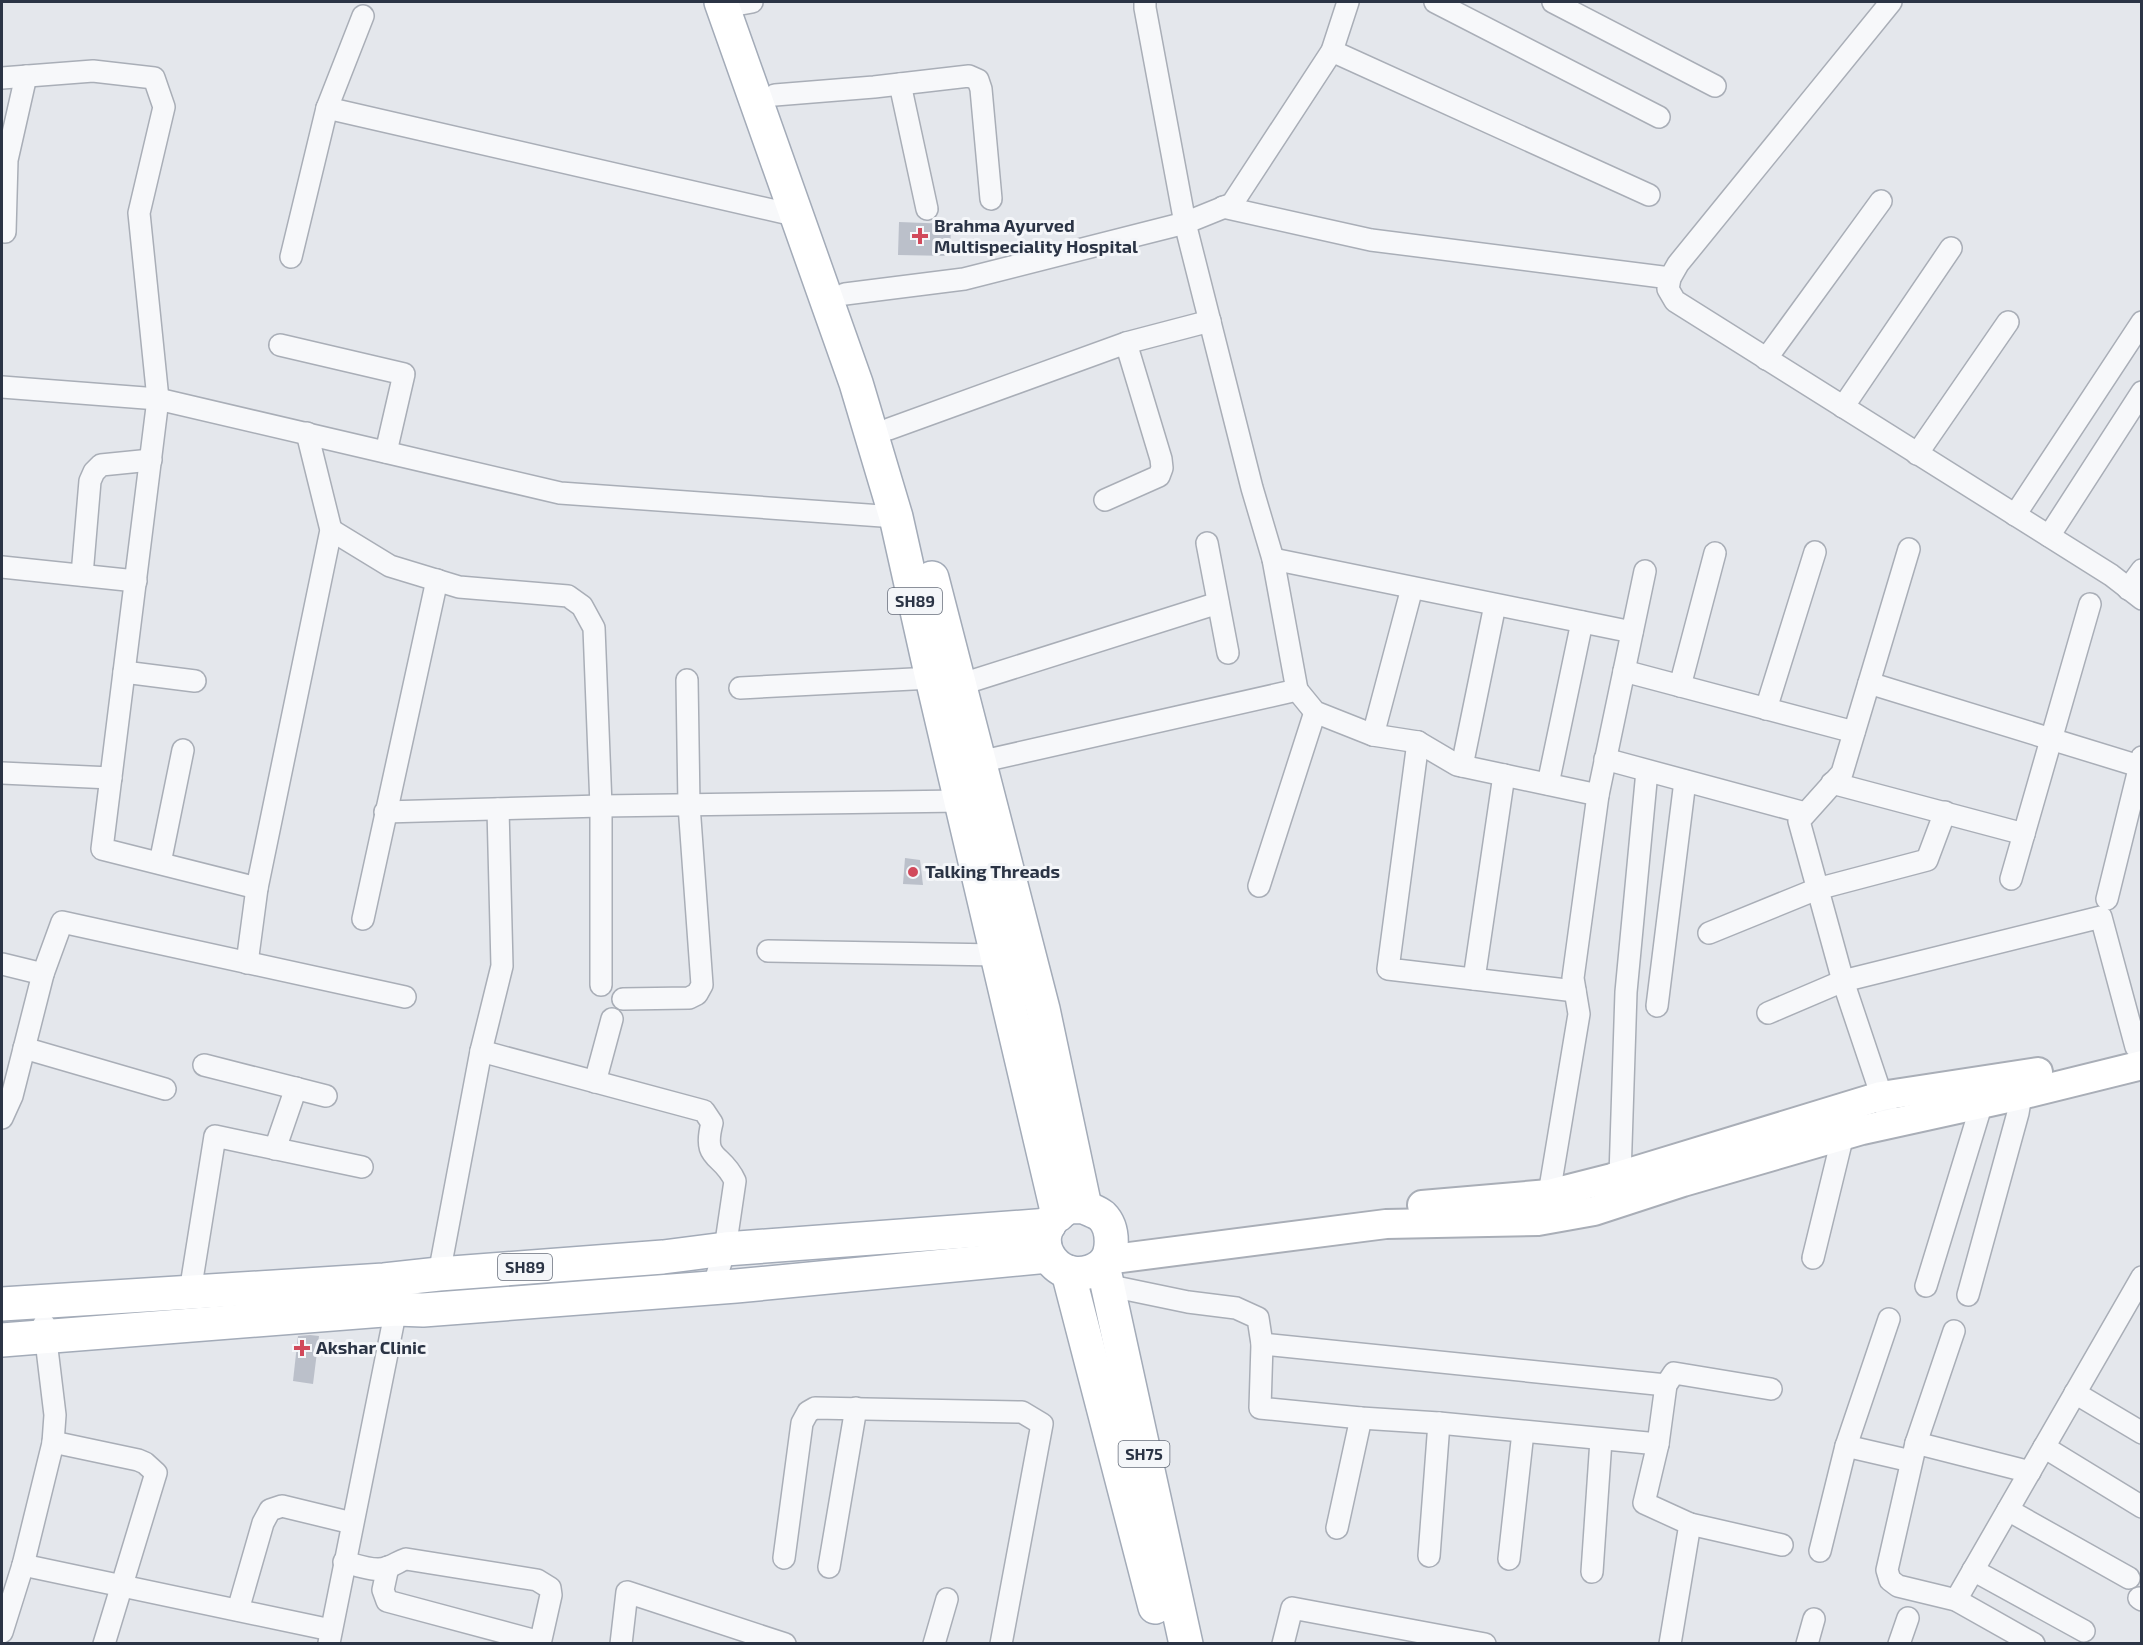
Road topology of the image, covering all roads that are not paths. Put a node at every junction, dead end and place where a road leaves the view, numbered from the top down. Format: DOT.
graph roads {
  1 [pos="738,2"];
  2 [pos="1145,2"];
  3 [pos="1348,2"];
  4 [pos="1436,2"];
  5 [pos="1553,2"];
  6 [pos="1890,2"];
  7 [pos="363,16"];
  8 [pos="1332,51"];
  9 [pos="26,76"];
  10 [pos="2,78"];
  11 [pos="900,84"];
  12 [pos="1715,86"];
  13 [pos="775,95"];
  14 [pos="327,108"];
  15 [pos="1659,117"];
  16 [pos="1649,195"];
  17 [pos="991,200"];
  18 [pos="1881,201"];
  19 [pos="1223,207"];
  20 [pos="927,209"];
  21 [pos="798,216"];
  22 [pos="1185,223"];
  23 [pos="5,232"];
  24 [pos="1952,248"];
  25 [pos="291,257"];
  26 [pos="1670,278"];
  27 [pos="845,294"];
  28 [pos="1210,321"];
  29 [pos="2008,322"];
  30 [pos="2142,322"];
  31 [pos="1126,343"];
  32 [pos="280,345"];
  33 [pos="1766,359"];
  34 [pos="2,387"];
  35 [pos="2142,392"];
  36 [pos="158,399"];
  37 [pos="1843,407"];
  38 [pos="889,429"];
  39 [pos="307,434"];
  40 [pos="386,452"];
  41 [pos="1917,454"];
  42 [pos="151,460"];
  43 [pos="1104,500"];
  44 [pos="2015,515"];
  45 [pos="896,517"];
  46 [pos="331,530"];
  47 [pos="2049,536"];
  48 [pos="1207,543"];
  49 [pos="1909,549"];
  50 [pos="1815,552"];
  51 [pos="1715,553"];
  52 [pos="1273,559"];
  53 [pos="2,567"];
  54 [pos="2142,570"];
  55 [pos="1645,571"];
  56 [pos="82,575"];
  57 [pos="437,580"];
  58 [pos="136,581"];
  59 [pos="1412,588"];
  60 [pos="2135,594"];
  61 [pos="1218,603"];
  62 [pos="1495,604"];
  63 [pos="2090,604"];
  64 [pos="1582,622"];
  65 [pos="1632,632"];
  66 [pos="1228,653"];
  67 [pos="1624,671"];
  68 [pos="124,672"];
  69 [pos="687,680"];
  70 [pos="195,681"];
  71 [pos="945,681"];
  72 [pos="1869,683"];
  73 [pos="1680,686"];
  74 [pos="740,688"];
  75 [pos="1297,690"];
  76 [pos="1766,709"];
  77 [pos="1315,712"];
  78 [pos="1854,732"];
  79 [pos="1373,735"];
  80 [pos="2052,740"];
  81 [pos="1418,742"];
  82 [pos="183,750"];
  83 [pos="1605,759"];
  84 [pos="979,762"];
  85 [pos="2141,764"];
  86 [pos="1462,766"];
  87 [pos="1647,771"];
  88 [pos="2,773"];
  89 [pos="1504,775"];
  90 [pos="111,778"];
  91 [pos="1685,781"];
  92 [pos="1833,783"];
  93 [pos="1548,784"];
  94 [pos="1598,795"];
  95 [pos="961,801"];
  96 [pos="689,805"];
  97 [pos="600,806"];
  98 [pos="498,809"];
  99 [pos="385,812"];
  100 [pos="1945,812"];
  101 [pos="1805,813"];
  102 [pos="2024,834"];
  103 [pos="160,863"];
  104 [pos="2011,879"];
  105 [pos="1259,886"];
  106 [pos="257,888"];
  107 [pos="1817,889"];
  108 [pos="2107,899"];
  109 [pos="363,919"];
  110 [pos="1709,933"];
  111 [pos="768,951"];
  112 [pos="997,955"];
  113 [pos="247,963"];
  114 [pos="2,964"];
  115 [pos="43,974"];
  116 [pos="1474,979"];
  117 [pos="1843,981"];
  118 [pos="601,985"];
  119 [pos="1575,991"];
  120 [pos="405,997"];
  121 [pos="623,999"];
  122 [pos="1657,1006"];
  123 [pos="1768,1013"];
  124 [pos="612,1019"];
  125 [pos="24,1048"];
  126 [pos="482,1051"];
  127 [pos="2140,1052"];
  128 [pos="204,1065"];
  129 [pos="595,1082"];
  130 [pos="296,1088"];
  131 [pos="165,1089"];
  132 [pos="2021,1095"];
  133 [pos="326,1096"];
  134 [pos="1881,1096"];
  135 [pos="1982,1103"];
  136 [pos="2,1119"];
  137 [pos="1891,1123"];
  138 [pos="1843,1135"];
  139 [pos="275,1149"];
  140 [pos="362,1167"];
  141 [pos="1620,1176"];
  142 [pos="1549,1194"];
  143 [pos="1062,1235"];
  144 [pos="725,1249"];
  145 [pos="1813,1258"];
  146 [pos="1106,1263"];
  147 [pos="439,1274"];
  148 [pos="2142,1277"];
  149 [pos="1926,1286"];
  150 [pos="713,1288"];
  151 [pos="190,1292"];
  152 [pos="1968,1295"];
  153 [pos="44,1301"];
  154 [pos="2,1304"];
  155 [pos="396,1309"];
  156 [pos="1889,1319"];
  157 [pos="1954,1331"];
  158 [pos="44,1335"];
  159 [pos="2,1340"];
  160 [pos="1262,1344"];
  161 [pos="1665,1384"];
  162 [pos="1771,1389"];
  163 [pos="2075,1393"];
  164 [pos="855,1408"];
  165 [pos="1361,1418"];
  166 [pos="1438,1423"];
  167 [pos="1523,1432"];
  168 [pos="2142,1433"];
  169 [pos="1601,1440"];
  170 [pos="53,1442"];
  171 [pos="1658,1444"];
  172 [pos="1846,1446"];
  173 [pos="2044,1447"];
  174 [pos="1913,1452"];
  175 [pos="2030,1472"];
  176 [pos="2142,1507"];
  177 [pos="2008,1510"];
  178 [pos="352,1523"];
  179 [pos="1690,1524"];
  180 [pos="1337,1528"];
  181 [pos="1782,1545"];
  182 [pos="1820,1551"];
  183 [pos="1429,1556"];
  184 [pos="784,1558"];
  185 [pos="1509,1559"];
  186 [pos="344,1562"];
  187 [pos="22,1565"];
  188 [pos="830,1567"];
  189 [pos="388,1568"];
  190 [pos="1974,1570"];
  191 [pos="1592,1572"];
  192 [pos="2129,1578"];
  193 [pos="122,1586"];
  194 [pos="947,1599"];
  195 [pos="1956,1600"];
  196 [pos="238,1610"];
  197 [pos="1908,1617"];
  198 [pos="1814,1619"];
  199 [pos="2084,1631"];
  200 [pos="2,1632"];
  201 [pos="330,1637"];
  202 [pos="540,1643"];
  203 [pos="104,1644"];
  204 [pos="621,1644"];
  205 [pos="785,1644"];
  206 [pos="934,1644"];
  207 [pos="1001,1644"];
  208 [pos="1165,1644"];
  209 [pos="1186,1644"];
  210 [pos="1283,1644"];
  211 [pos="1485,1644"];
  212 [pos="1670,1644"];
  213 [pos="1807,1644"];
  214 [pos="1899,1644"];
  215 [pos="2034,1644"];
  1 -- 13 [label="main road, SH89"];
  1 -- 21 [label="main road, SH89"];
  2 -- 22 [label="street"];
  3 -- 8 [label="street"];
  4 -- 15 [label="street"];
  5 -- 12 [label="street"];
  6 -- 26 [label="street"];
  7 -- 14 [label="street"];
  8 -- 16 [label="street"];
  8 -- 19 [label="street"];
  9 -- 10 [label="street"];
  9 -- 23 [label="street"];
  9 -- 36 [label="street"];
  11 -- 13 [label="street"];
  11 -- 17 [label="street"];
  11 -- 20 [label="street"];
  13 -- 27 [label="main road, SH89"];
  14 -- 21 [label="street"];
  14 -- 25 [label="street"];
  18 -- 33 [label="street"];
  19 -- 22 [label="street"];
  19 -- 26 [label="street"];
  21 -- 45 [label="main road, SH89"];
  22 -- 27 [label="street"];
  22 -- 28 [label="street"];
  24 -- 37 [label="street"];
  26 -- 33 [label="street"];
  27 -- 38 [label="main road, SH89"];
  28 -- 31 [label="street"];
  28 -- 52 [label="street"];
  29 -- 41 [label="street"];
  30 -- 44 [label="street"];
  31 -- 38 [label="street"];
  31 -- 43 [label="street"];
  32 -- 40 [label="street"];
  33 -- 37 [label="street"];
  34 -- 36 [label="street"];
  35 -- 47 [label="street"];
  36 -- 39 [label="street"];
  36 -- 42 [label="street"];
  37 -- 41 [label="street"];
  38 -- 71 [label="main road, SH89"];
  39 -- 40 [label="street"];
  39 -- 46 [label="street"];
  40 -- 45 [label="street"];
  41 -- 44 [label="street"];
  42 -- 56 [label="street"];
  42 -- 58 [label="street"];
  44 -- 47 [label="street"];
  45 -- 71 [label="main road, SH89"];
  46 -- 57 [label="street"];
  46 -- 106 [label="street"];
  47 -- 60 [label="street"];
  48 -- 61 [label="street"];
  49 -- 72 [label="street"];
  50 -- 76 [label="street"];
  51 -- 73 [label="street"];
  52 -- 59 [label="street"];
  52 -- 75 [label="street"];
  53 -- 56 [label="street"];
  54 -- 60 [label="street"];
  55 -- 65 [label="street"];
  56 -- 58 [label="street"];
  57 -- 97 [label="street"];
  57 -- 99 [label="street"];
  58 -- 68 [label="street"];
  59 -- 62 [label="street"];
  59 -- 79 [label="street"];
  61 -- 66 [label="street"];
  61 -- 71 [label="street"];
  62 -- 64 [label="street"];
  62 -- 86 [label="street"];
  63 -- 80 [label="street"];
  64 -- 65 [label="street"];
  64 -- 93 [label="street"];
  65 -- 67 [label="street"];
  67 -- 73 [label="street"];
  67 -- 83 [label="street"];
  68 -- 70 [label="street"];
  68 -- 90 [label="street"];
  69 -- 96 [label="street"];
  71 -- 74 [label="street"];
  71 -- 84 [label="main road, SH89"];
  71 -- 95 [label="main road, SH89"];
  72 -- 78 [label="street"];
  72 -- 80 [label="street"];
  73 -- 76 [label="street"];
  75 -- 77 [label="street"];
  75 -- 84 [label="street"];
  76 -- 78 [label="street"];
  77 -- 79 [label="street"];
  77 -- 105 [label="street"];
  78 -- 92 [label="street"];
  79 -- 81 [label="street"];
  80 -- 85 [label="street"];
  80 -- 102 [label="street"];
  81 -- 86 [label="street"];
  81 -- 116 [label="street"];
  82 -- 103 [label="street"];
  83 -- 87 [label="street"];
  83 -- 94 [label="street"];
  84 -- 143 [label="main road, SH89"];
  85 -- 108 [label="street"];
  86 -- 89 [label="street"];
  87 -- 91 [label="street"];
  87 -- 141 [label="street"];
  88 -- 90 [label="street"];
  89 -- 93 [label="street"];
  89 -- 116 [label="street"];
  90 -- 103 [label="street"];
  91 -- 101 [label="street"];
  91 -- 122 [label="street"];
  92 -- 100 [label="street"];
  92 -- 101 [label="street"];
  93 -- 94 [label="street"];
  94 -- 119 [label="street"];
  95 -- 96 [label="street"];
  95 -- 112 [label="main road, SH89"];
  96 -- 97 [label="street"];
  96 -- 121 [label="street"];
  97 -- 98 [label="street"];
  97 -- 118 [label="street"];
  98 -- 99 [label="street"];
  98 -- 126 [label="street"];
  99 -- 109 [label="street"];
  100 -- 102 [label="street"];
  100 -- 107 [label="street"];
  101 -- 107 [label="street"];
  102 -- 104 [label="street"];
  103 -- 106 [label="street"];
  106 -- 113 [label="street"];
  107 -- 110 [label="street"];
  107 -- 117 [label="street"];
  111 -- 112 [label="street"];
  112 -- 143 [label="main road, SH89"];
  113 -- 115 [label="street"];
  113 -- 120 [label="street"];
  114 -- 115 [label="street"];
  115 -- 125 [label="street"];
  116 -- 119 [label="street"];
  117 -- 123 [label="street"];
  117 -- 127 [label="street"];
  117 -- 134 [label="street"];
  119 -- 142 [label="street"];
  124 -- 129 [label="street"];
  125 -- 131 [label="street"];
  125 -- 136 [label="street"];
  126 -- 129 [label="street"];
  126 -- 147 [label="street"];
  127 -- 132 [label="street"];
  127 -- 134 [label="street"];
  128 -- 130 [label="street"];
  129 -- 144 [label="street"];
  130 -- 133 [label="street"];
  130 -- 139 [label="street"];
  132 -- 135 [label="street"];
  132 -- 152 [label="street"];
  134 -- 137 [label="street"];
  134 -- 141 [label="street"];
  135 -- 137 [label="street"];
  135 -- 149 [label="street"];
  137 -- 138 [label="street"];
  138 -- 145 [label="street"];
  138 -- 146 [label="street"];
  139 -- 140 [label="street"];
  139 -- 151 [label="street"];
  141 -- 142 [label="street"];
  142 -- 146 [label="street"];
  143 -- 144 [label="main road, SH89"];
  143 -- 146 [label="main road"];
  143 -- 146 [label="main road"];
  143 -- 150 [label="main road, SH89"];
  143 -- 208 [label="main road, SH75"];
  144 -- 147 [label="main road, SH89"];
  144 -- 150 [label="street"];
  146 -- 160 [label="street"];
  146 -- 209 [label="main road, SH75"];
  147 -- 151 [label="main road, SH89"];
  148 -- 163 [label="street"];
  150 -- 155 [label="main road, SH89"];
  151 -- 153 [label="main road, SH89"];
  153 -- 154 [label="main road, SH89"];
  153 -- 158 [label="street"];
  155 -- 158 [label="main road, SH89"];
  155 -- 178 [label="street"];
  156 -- 172 [label="street"];
  157 -- 174 [label="street"];
  158 -- 159 [label="main road, SH89"];
  158 -- 170 [label="street"];
  160 -- 161 [label="street"];
  160 -- 165 [label="street"];
  161 -- 162 [label="street"];
  161 -- 171 [label="street"];
  163 -- 168 [label="street"];
  163 -- 173 [label="street"];
  164 -- 184 [label="street"];
  164 -- 188 [label="street"];
  164 -- 207 [label="street"];
  165 -- 166 [label="street"];
  165 -- 180 [label="street"];
  166 -- 167 [label="street"];
  166 -- 183 [label="street"];
  167 -- 169 [label="street"];
  167 -- 185 [label="street"];
  169 -- 171 [label="street"];
  169 -- 191 [label="street"];
  170 -- 187 [label="street"];
  170 -- 193 [label="street"];
  171 -- 179 [label="street"];
  172 -- 174 [label="street"];
  172 -- 182 [label="street"];
  173 -- 175 [label="street"];
  173 -- 176 [label="street"];
  174 -- 175 [label="street"];
  174 -- 195 [label="street"];
  175 -- 177 [label="street"];
  177 -- 190 [label="street"];
  177 -- 192 [label="street"];
  178 -- 186 [label="street"];
  178 -- 196 [label="street"];
  179 -- 181 [label="street"];
  179 -- 212 [label="street"];
  186 -- 189 [label="street"];
  186 -- 201 [label="street"];
  187 -- 193 [label="street"];
  187 -- 200 [label="street"];
  189 -- 202 [label="street"];
  189 -- 202 [label="street"];
  190 -- 195 [label="street"];
  190 -- 199 [label="street"];
  193 -- 196 [label="street"];
  193 -- 203 [label="street"];
  194 -- 206 [label="street"];
  195 -- 215 [label="street"];
  196 -- 201 [label="street"];
  197 -- 214 [label="street"];
  198 -- 213 [label="street"];
  204 -- 205 [label="street"];
  210 -- 211 [label="street"];
}
